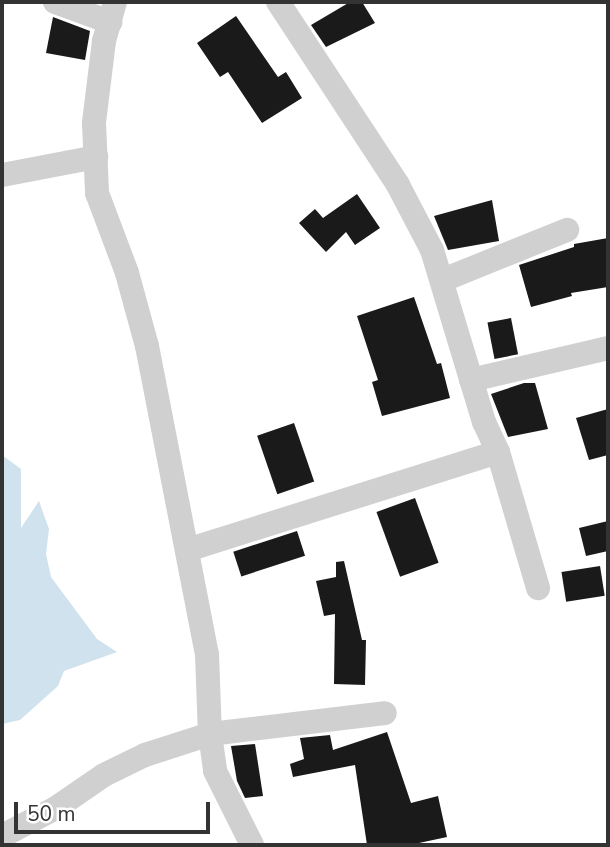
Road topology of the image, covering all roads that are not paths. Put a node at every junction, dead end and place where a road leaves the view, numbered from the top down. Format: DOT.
graph roads {
  1 [pos="55,2"];
  2 [pos="278,2"];
  3 [pos="113,12"];
  4 [pos="96,157"];
  5 [pos="2,175"];
  6 [pos="567,230"];
  7 [pos="443,280"];
  8 [pos="608,348"];
  9 [pos="471,380"];
  10 [pos="498,452"];
  11 [pos="187,550"];
  12 [pos="538,588"];
  13 [pos="385,713"];
  14 [pos="210,734"];
  15 [pos="2,836"];
  16 [pos="252,845"];
  1 -- 3 [label="street"];
  2 -- 7 [label="street"];
  3 -- 4 [label="street"];
  4 -- 5 [label="street"];
  4 -- 11 [label="street"];
  6 -- 7 [label="street"];
  7 -- 9 [label="street"];
  8 -- 9 [label="street"];
  9 -- 10 [label="street"];
  10 -- 11 [label="street"];
  10 -- 12 [label="street"];
  11 -- 14 [label="street"];
  13 -- 14 [label="street"];
  14 -- 15 [label="street"];
  14 -- 16 [label="street"];
}
